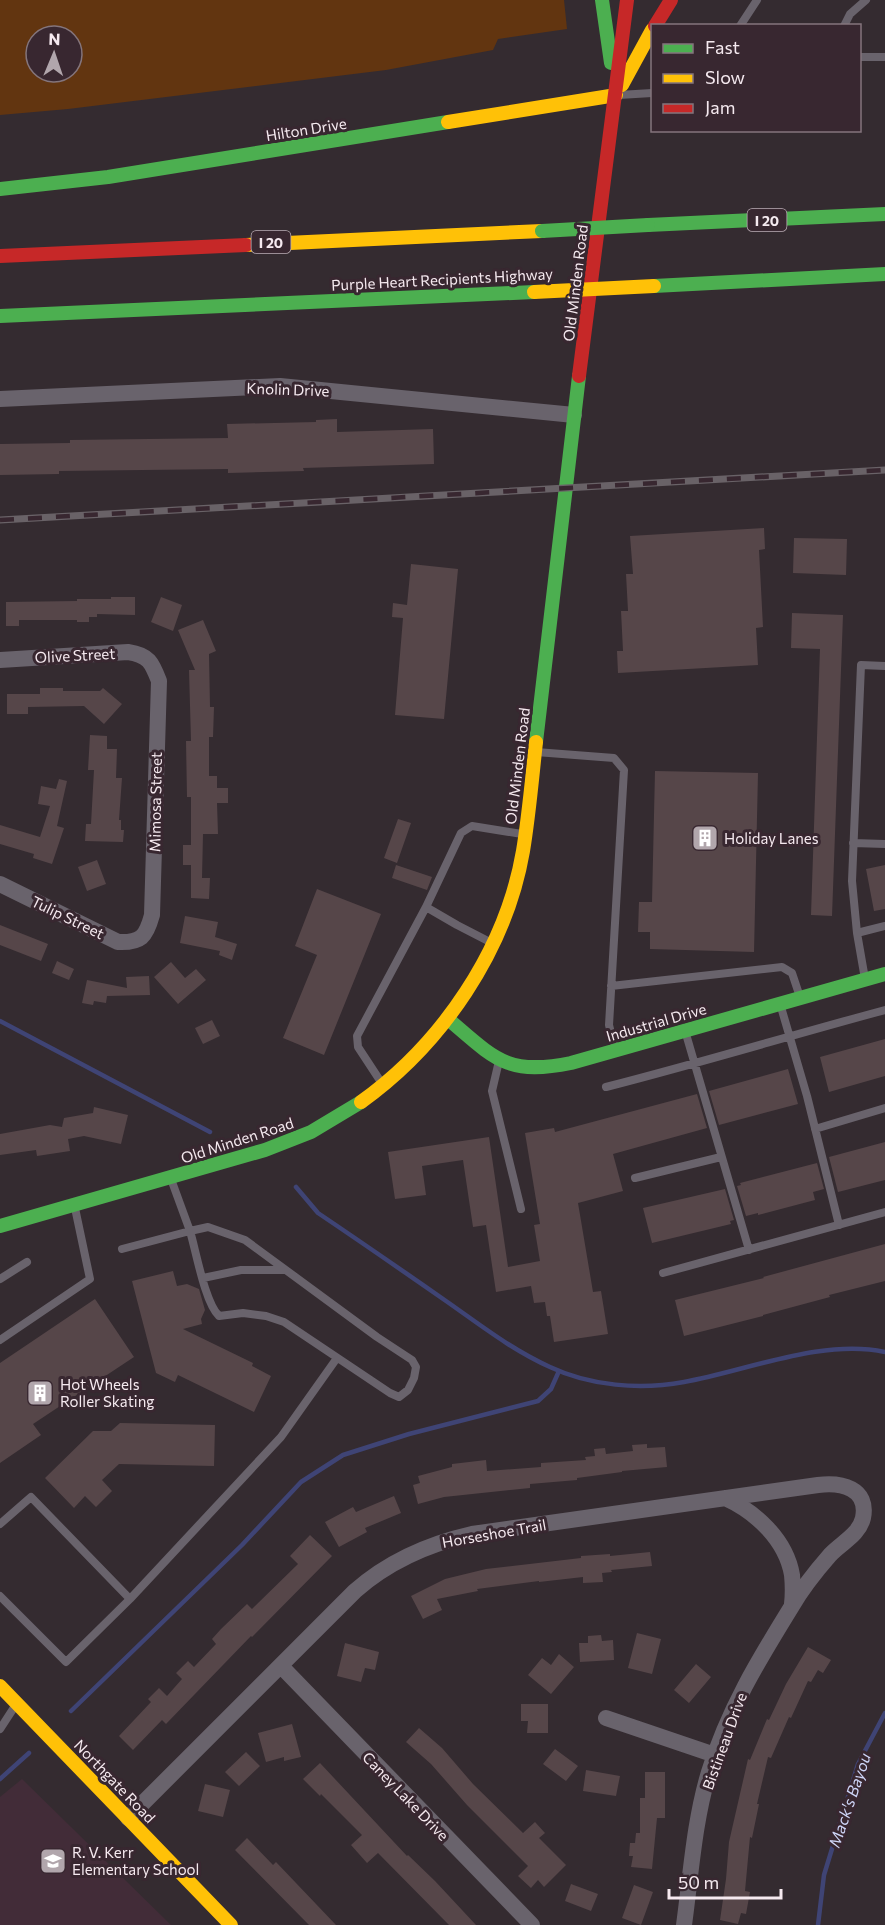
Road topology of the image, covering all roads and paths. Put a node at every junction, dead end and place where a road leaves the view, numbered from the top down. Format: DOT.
graph roads {
  1 [pos="602,0"];
  2 [pos="627,0"];
  3 [pos="671,0"];
  4 [pos="757,0"];
  5 [pos="866,0"];
  6 [pos="656,24"];
  7 [pos="741,24"];
  8 [pos="845,24"];
  9 [pos="651,32"];
  10 [pos="861,57"];
  11 [pos="885,57"];
  12 [pos="651,93"];
  13 [pos="616,95"];
  14 [pos="0,189"];
  15 [pos="885,214"];
  16 [pos="0,256"];
  17 [pos="885,274"];
  18 [pos="0,316"];
  19 [pos="0,399"];
  20 [pos="574,415"];
  21 [pos="0,660"];
  22 [pos="149,660"];
  23 [pos="885,666"];
  24 [pos="535,752"];
  25 [pos="525,835"];
  26 [pos="853,843"];
  27 [pos="885,844"];
  28 [pos="0,884"];
  29 [pos="426,907"];
  30 [pos="885,926"];
  31 [pos="857,933"];
  32 [pos="137,941"];
  33 [pos="493,943"];
  34 [pos="885,974"];
  35 [pos="865,979"];
  36 [pos="611,986"];
  37 [pos="800,998"];
  38 [pos="780,1003"];
  39 [pos="885,1010"];
  40 [pos="448,1019"];
  41 [pos="685,1031"];
  42 [pos="790,1036"];
  43 [pos="615,1050"];
  44 [pos="499,1060"];
  45 [pos="695,1064"];
  46 [pos="383,1085"];
  47 [pos="606,1087"];
  48 [pos="885,1108"];
  49 [pos="814,1128"];
  50 [pos="721,1157"];
  51 [pos="635,1178"];
  52 [pos="171,1179"];
  53 [pos="75,1205"];
  54 [pos="521,1209"];
  55 [pos="885,1212"];
  56 [pos="839,1225"];
  57 [pos="0,1226"];
  58 [pos="189,1231"];
  59 [pos="122,1249"];
  60 [pos="749,1250"];
  61 [pos="27,1262"];
  62 [pos="287,1270"];
  63 [pos="663,1273"];
  64 [pos="203,1278"];
  65 [pos="0,1279"];
  66 [pos="0,1340"];
  67 [pos="337,1358"];
  68 [pos="855,1491"];
  69 [pos="725,1498"];
  70 [pos="0,1524"];
  71 [pos="0,1596"];
  72 [pos="130,1599"];
  73 [pos="792,1604"];
  74 [pos="281,1666"];
  75 [pos="0,1686"];
  76 [pos="16,1703"];
  77 [pos="606,1718"];
  78 [pos="0,1729"];
  79 [pos="715,1755"];
  80 [pos="128,1818"];
  81 [pos="231,1925"];
  82 [pos="532,1925"];
  83 [pos="684,1925"];
  1 -- 13 [label="main road"];
  2 -- 13 [label="main road, Old Minden Road"];
  3 -- 6 [label="main road"];
  4 -- 7 [label="lane"];
  5 -- 8 [label="lane"];
  9 -- 13 [label="main road"];
  10 -- 11 [label="lane"];
  12 -- 13 [label="lane"];
  13 -- 14 [label="main road, Hilton Drive"];
  13 -- 20 [label="main road, Old Minden Road"];
  15 -- 16 [label="main road, I 20, bridge"];
  17 -- 18 [label="main road, Purple Heart Recipients Highway, bridge"];
  19 -- 20 [label="street, Knolin Drive"];
  20 -- 24 [label="main road, Old Minden Road"];
  21 -- 22 [label="street, Olive Street"];
  22 -- 32 [label="street, Mimosa Street"];
  23 -- 26 [label="lane"];
  24 -- 25 [label="main road, Old Minden Road"];
  24 -- 36 [label="lane"];
  25 -- 29 [label="lane"];
  25 -- 33 [label="main road, Old Minden Road"];
  26 -- 27 [label="lane"];
  26 -- 31 [label="lane"];
  28 -- 32 [label="street, Tulip Street"];
  29 -- 33 [label="lane"];
  29 -- 46 [label="lane"];
  30 -- 31 [label="lane"];
  31 -- 35 [label="lane"];
  33 -- 40 [label="main road, Old Minden Road"];
  34 -- 35 [label="main road, Industrial Drive"];
  35 -- 37 [label="main road, Industrial Drive"];
  36 -- 37 [label="lane"];
  36 -- 43 [label="lane"];
  37 -- 38 [label="main road, Industrial Drive"];
  38 -- 41 [label="main road, Industrial Drive"];
  38 -- 42 [label="lane"];
  39 -- 42 [label="lane"];
  40 -- 44 [label="main road, Industrial Drive"];
  40 -- 46 [label="main road, Old Minden Road"];
  41 -- 43 [label="main road, Industrial Drive"];
  41 -- 45 [label="lane"];
  42 -- 45 [label="lane"];
  42 -- 49 [label="lane"];
  43 -- 44 [label="main road, Industrial Drive"];
  44 -- 54 [label="lane"];
  45 -- 47 [label="lane"];
  45 -- 50 [label="lane"];
  46 -- 52 [label="main road, Old Minden Road"];
  48 -- 49 [label="lane"];
  49 -- 56 [label="lane"];
  50 -- 51 [label="lane"];
  50 -- 60 [label="lane"];
  52 -- 53 [label="main road, Old Minden Road"];
  52 -- 58 [label="lane"];
  53 -- 57 [label="main road, Old Minden Road"];
  53 -- 66 [label="lane"];
  55 -- 56 [label="lane"];
  56 -- 60 [label="lane"];
  58 -- 59 [label="lane"];
  58 -- 62 [label="lane"];
  58 -- 64 [label="lane"];
  60 -- 63 [label="lane"];
  61 -- 65 [label="lane"];
  62 -- 64 [label="lane"];
  62 -- 67 [label="lane"];
  64 -- 67 [label="lane"];
  67 -- 72 [label="lane"];
  68 -- 69 [label="street, Horseshoe Trail"];
  68 -- 73 [label="street, Bistineau Drive"];
  69 -- 73 [label="street"];
  69 -- 74 [label="street, Horseshoe Trail"];
  70 -- 72 [label="lane"];
  71 -- 72 [label="lane"];
  73 -- 79 [label="street, Bistineau Drive"];
  74 -- 80 [label="street, Horseshoe Trail"];
  74 -- 82 [label="street, Caney Lake Drive"];
  75 -- 76 [label="main road, Northgate Road"];
  76 -- 78 [label="lane"];
  76 -- 80 [label="main road, Northgate Road"];
  77 -- 79 [label="street"];
  79 -- 83 [label="street, Bistineau Drive"];
  80 -- 81 [label="main road, Northgate Road"];
}
